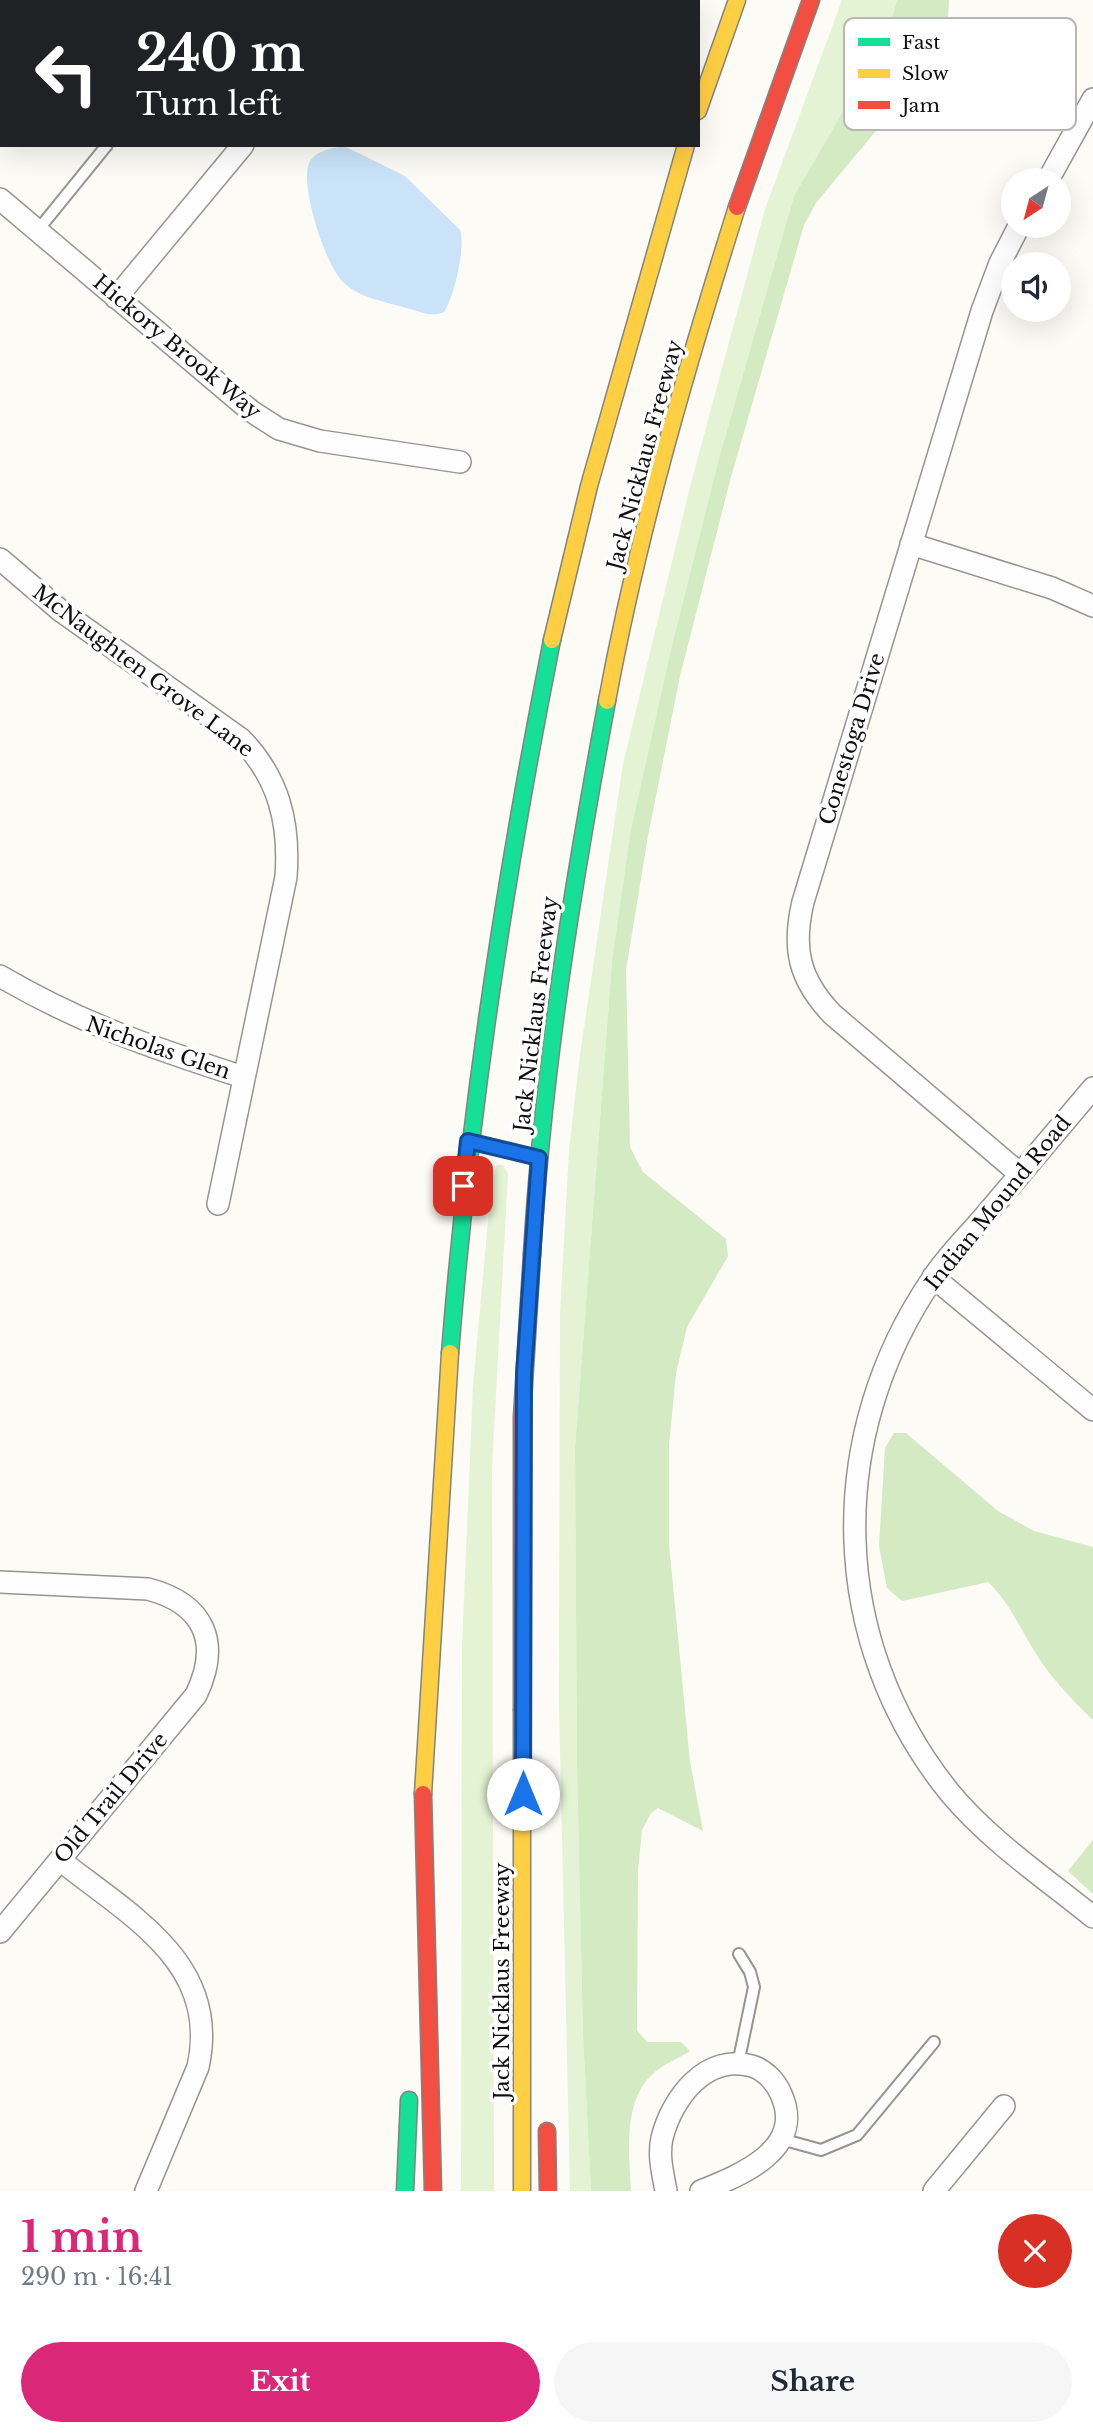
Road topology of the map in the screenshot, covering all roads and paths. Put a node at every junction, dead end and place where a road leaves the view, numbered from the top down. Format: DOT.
graph roads {
  1 [pos="737,0"];
  2 [pos="811,0"];
  3 [pos="1093,99"];
  4 [pos="700,105"];
  5 [pos="1076,130"];
  6 [pos="1076,130"];
  7 [pos="105,147"];
  8 [pos="241,147"];
  9 [pos="685,147"];
  10 [pos="1055,168"];
  11 [pos="0,199"];
  12 [pos="38,230"];
  13 [pos="1013,238"];
  14 [pos="116,298"];
  15 [pos="460,462"];
  16 [pos="911,544"];
  17 [pos="0,559"];
  18 [pos="1093,606"];
  19 [pos="0,976"];
  20 [pos="243,1077"];
  21 [pos="1093,1088"];
  22 [pos="468,1141"];
  23 [pos="539,1158"];
  24 [pos="1020,1174"];
  25 [pos="218,1204"];
  26 [pos="933,1277"];
  27 [pos="1093,1410"];
  28 [pos="0,1582"];
  29 [pos="423,1780"];
  30 [pos="60,1860"];
  31 [pos="1093,1917"];
  32 [pos="524,1928"];
  33 [pos="0,1931"];
  34 [pos="739,1954"];
  35 [pos="412,2027"];
  36 [pos="934,2042"];
  37 [pos="538,2048"];
  38 [pos="738,2064"];
  39 [pos="410,2081"];
  40 [pos="1003,2106"];
  41 [pos="547,2114"];
  42 [pos="781,2139"];
  43 [pos="146,2191"];
  44 [pos="405,2191"];
  45 [pos="433,2191"];
  46 [pos="523,2191"];
  47 [pos="548,2191"];
  48 [pos="666,2191"];
  49 [pos="701,2191"];
  50 [pos="934,2191"];
  1 -- 4 [label="highway"];
  2 -- 23 [label="highway, Jack Nicklaus Freeway"];
  3 -- 6 [label="street"];
  5 -- 10 [label="street"];
  7 -- 12 [label="lane"];
  8 -- 14 [label="street"];
  9 -- 22 [label="highway"];
  11 -- 12 [label="street, Hickory Brook Way"];
  12 -- 14 [label="street, Hickory Brook Way"];
  13 -- 16 [label="street, Conestoga Drive"];
  14 -- 15 [label="street, Hickory Brook Way"];
  16 -- 18 [label="street"];
  16 -- 24 [label="street, Conestoga Drive"];
  17 -- 20 [label="street, McNaughten Grove Lane"];
  19 -- 20 [label="street, Nicholas Glen"];
  20 -- 25 [label="street, McNaughten Grove Lane"];
  21 -- 24 [label="street, Indian Mound Road"];
  22 -- 23 [label="lane"];
  22 -- 29 [label="highway"];
  23 -- 32 [label="highway, Jack Nicklaus Freeway"];
  24 -- 26 [label="street, Indian Mound Road"];
  26 -- 27 [label="street"];
  26 -- 31 [label="street, Indian Mound Road"];
  28 -- 30 [label="street, Old Trail Drive"];
  29 -- 35 [label="highway"];
  29 -- 45 [label="highway"];
  30 -- 33 [label="street, Old Trail Drive"];
  30 -- 43 [label="street"];
  32 -- 37 [label="highway"];
  32 -- 46 [label="highway, Jack Nicklaus Freeway"];
  34 -- 38 [label="lane"];
  36 -- 42 [label="lane"];
  38 -- 42 [label="street"];
  38 -- 48 [label="street"];
  39 -- 44 [label="highway"];
  40 -- 50 [label="street"];
  41 -- 47 [label="highway"];
  42 -- 49 [label="street"];
}
